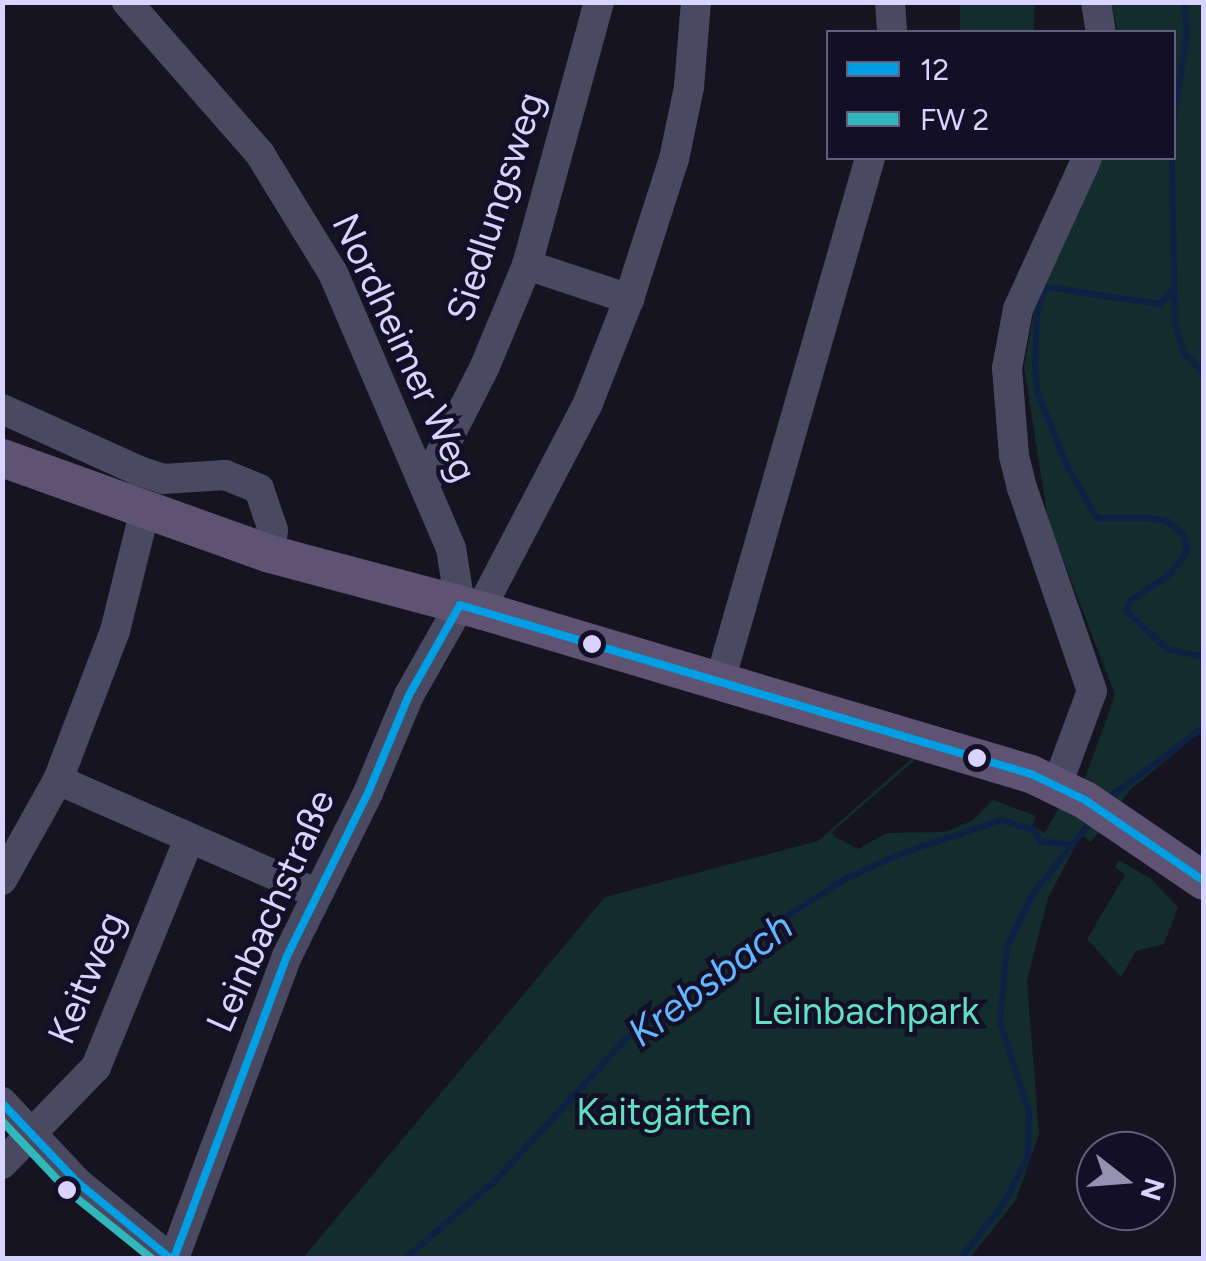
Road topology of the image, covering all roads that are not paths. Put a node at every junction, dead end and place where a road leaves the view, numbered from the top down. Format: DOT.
graph roads {
  1 [pos="127,2"];
  2 [pos="599,2"];
  3 [pos="696,2"];
  4 [pos="890,2"];
  5 [pos="1096,2"];
  6 [pos="892,30"];
  7 [pos="1101,30"];
  8 [pos="869,160"];
  9 [pos="1086,160"];
  10 [pos="527,265"];
  11 [pos="630,299"];
  12 [pos="2,410"];
  13 [pos="2,458"];
  14 [pos="426,484"];
  15 [pos="145,510"];
  16 [pos="270,554"];
  17 [pos="470,608"];
  18 [pos="720,680"];
  19 [pos="58,780"];
  20 [pos="1085,801"];
  21 [pos="189,839"];
  22 [pos="2,880"];
  23 [pos="1204,880"];
  24 [pos="316,893"];
  25 [pos="2,1102"];
  26 [pos="34,1134"];
  27 [pos="2,1164"];
  28 [pos="172,1258"];
  1 -- 14 [label="street, Nordheimer Weg"];
  2 -- 10 [label="street, Siedlungsweg"];
  3 -- 11 [label="street, Leinbachstraße"];
  4 -- 6 [label="street"];
  5 -- 7 [label="street"];
  8 -- 18 [label="street"];
  9 -- 20 [label="street"];
  10 -- 11 [label="street"];
  10 -- 14 [label="street, Siedlungsweg"];
  11 -- 17 [label="street, Leinbachstraße"];
  12 -- 16 [label="street"];
  13 -- 15 [label="main road"];
  14 -- 17 [label="street, Nordheimer Weg"];
  15 -- 16 [label="main road"];
  15 -- 19 [label="street"];
  16 -- 17 [label="main road"];
  17 -- 18 [label="main road"];
  17 -- 24 [label="street, Leinbachstraße"];
  18 -- 20 [label="main road"];
  19 -- 21 [label="street"];
  19 -- 22 [label="street"];
  20 -- 23 [label="main road"];
  21 -- 24 [label="street"];
  21 -- 26 [label="street, Keitweg"];
  24 -- 28 [label="street, Leinbachstraße"];
  25 -- 26 [label="street"];
  26 -- 27 [label="street, Keitweg"];
  26 -- 28 [label="street"];
}
